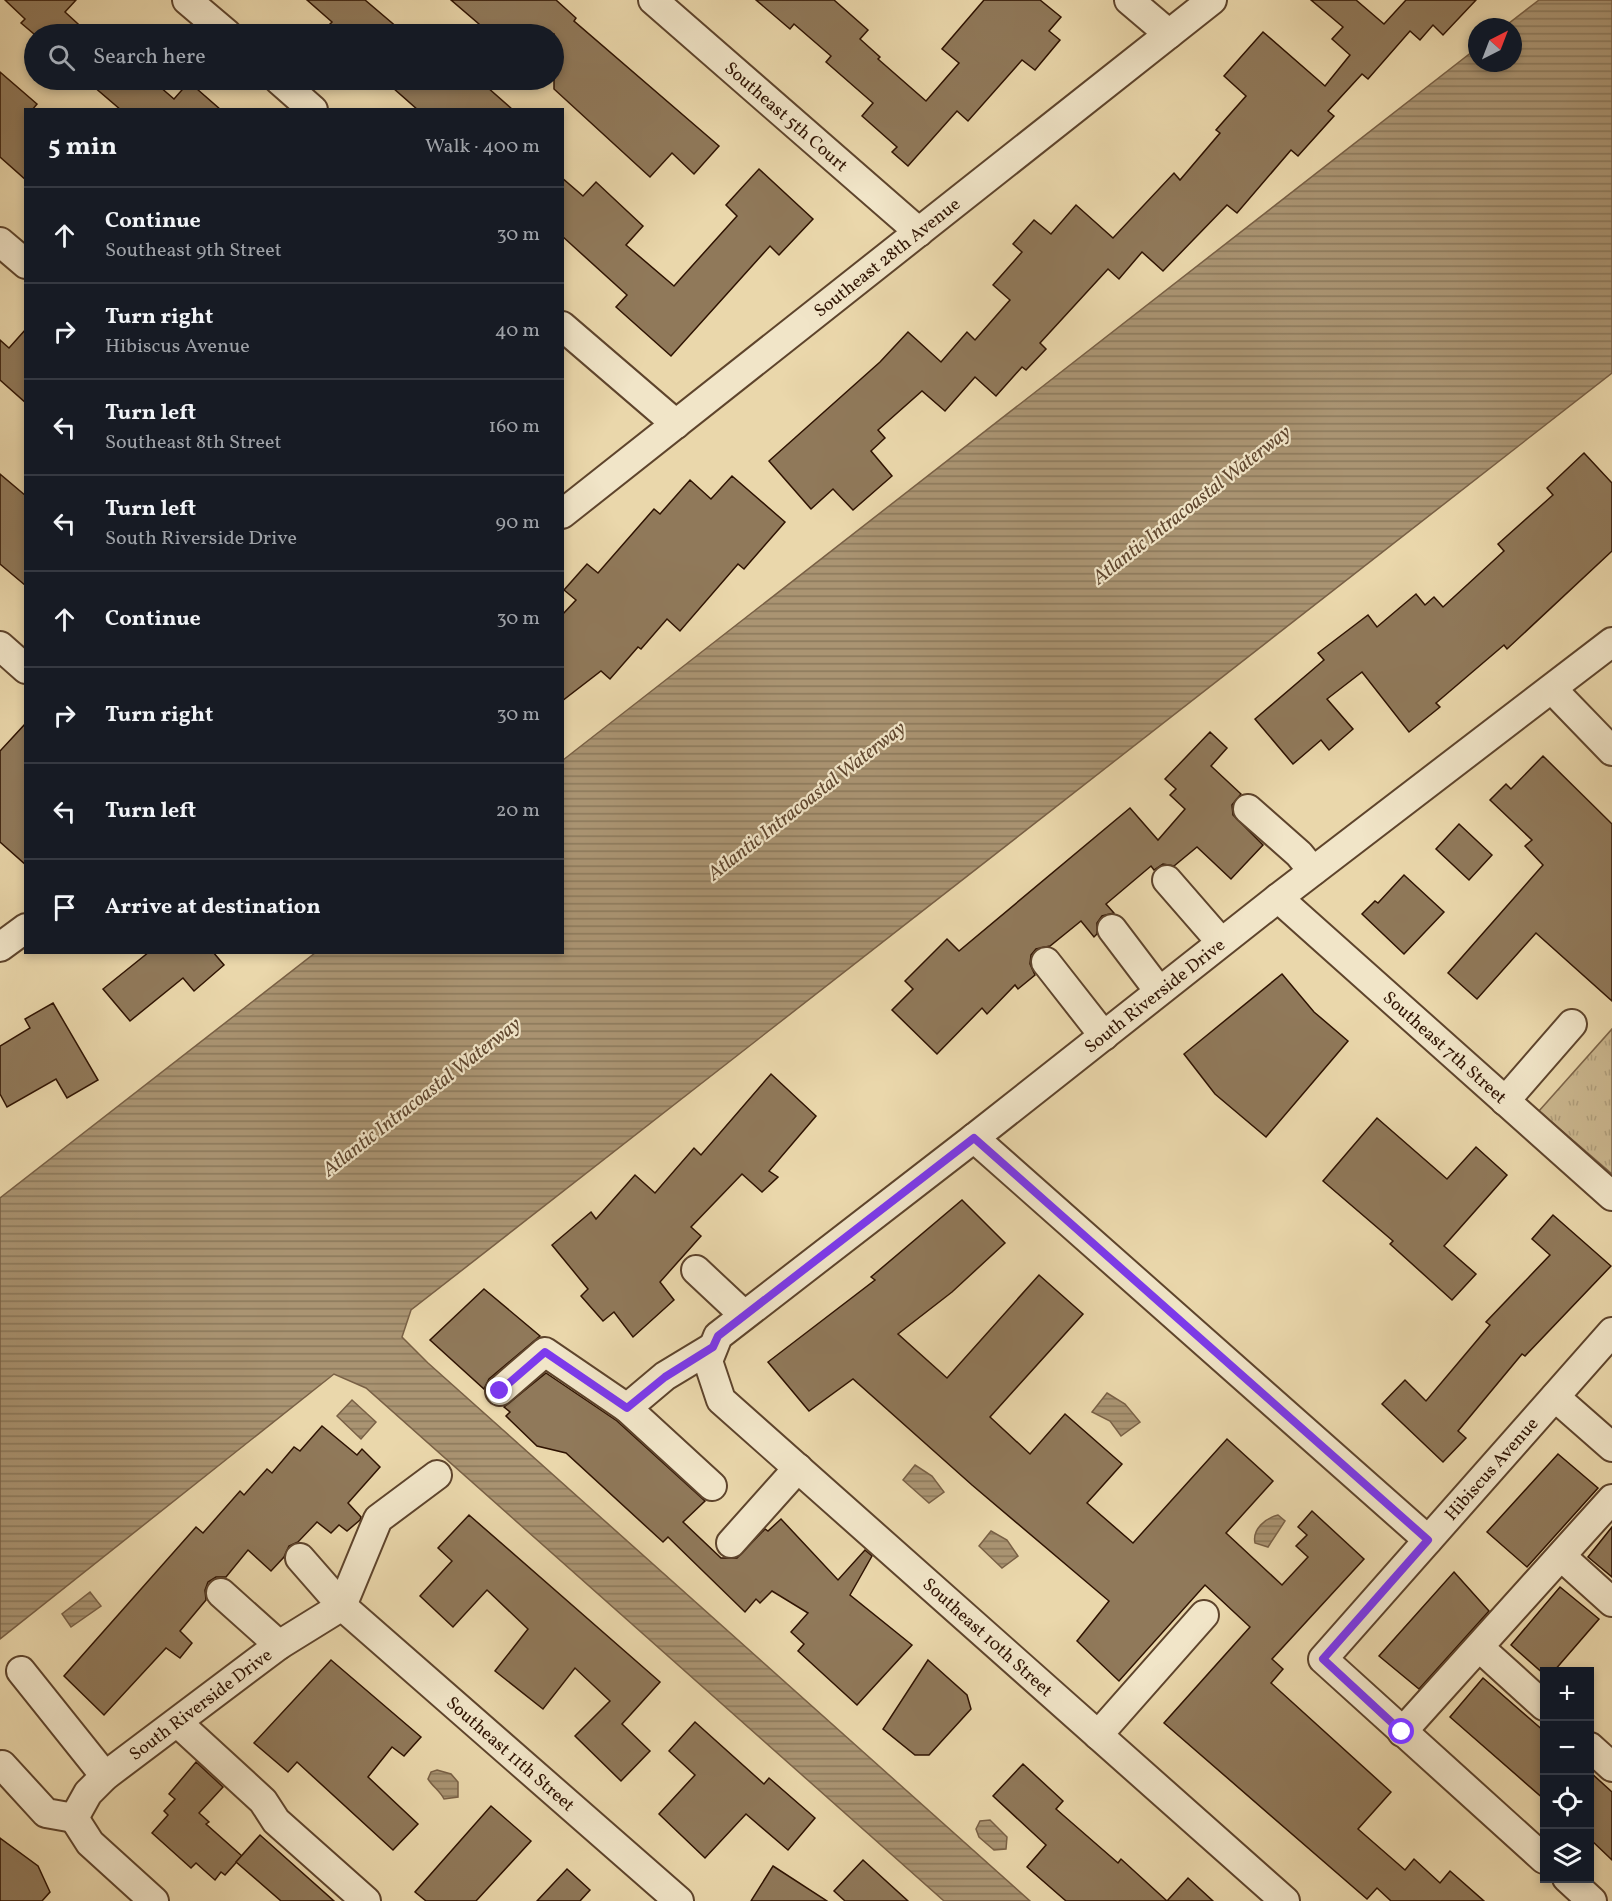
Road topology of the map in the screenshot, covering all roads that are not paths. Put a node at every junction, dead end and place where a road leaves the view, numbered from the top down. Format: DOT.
graph roads {
  1 [pos="187,0"];
  2 [pos="653,0"];
  3 [pos="1129,0"];
  4 [pos="1212,0"];
  5 [pos="215,24"];
  6 [pos="1169,34"];
  7 [pos="290,90"];
  8 [pos="311,108"];
  9 [pos="919,232"];
  10 [pos="0,242"];
  11 [pos="24,262"];
  12 [pos="564,328"];
  13 [pos="676,424"];
  14 [pos="564,512"];
  15 [pos="1612,642"];
  16 [pos="0,646"];
  17 [pos="24,667"];
  18 [pos="1552,689"];
  19 [pos="1612,751"];
  20 [pos="1248,809"];
  21 [pos="1313,871"];
  22 [pos="1167,880"];
  23 [pos="1278,898"];
  24 [pos="24,929"];
  25 [pos="1112,929"];
  26 [pos="1221,942"];
  27 [pos="0,947"];
  28 [pos="1046,962"];
  29 [pos="1160,991"];
  30 [pos="1572,1024"];
  31 [pos="1104,1036"];
  32 [pos="1505,1101"];
  33 [pos="974,1138"];
  34 [pos="1612,1196"];
  35 [pos="696,1269"];
  36 [pos="744,1315"];
  37 [pos="1612,1332"];
  38 [pos="710,1354"];
  39 [pos="500,1391"];
  40 [pos="1555,1397"];
  41 [pos="627,1408"];
  42 [pos="1612,1447"];
  43 [pos="798,1468"];
  44 [pos="437,1475"];
  45 [pos="712,1486"];
  46 [pos="1612,1499"];
  47 [pos="1428,1540"];
  48 [pos="731,1543"];
  49 [pos="1562,1557"];
  50 [pos="300,1558"];
  51 [pos="221,1593"];
  52 [pos="1612,1602"];
  53 [pos="342,1606"];
  54 [pos="1204,1615"];
  55 [pos="279,1645"];
  56 [pos="1480,1648"];
  57 [pos="21,1671"];
  58 [pos="1540,1702"];
  59 [pos="177,1723"];
  60 [pos="1402,1732"];
  61 [pos="1098,1735"];
  62 [pos="1594,1751"];
  63 [pos="0,1767"];
  64 [pos="1612,1767"];
  65 [pos="105,1776"];
  66 [pos="74,1818"];
  67 [pos="1540,1855"];
  68 [pos="1572,1883"];
  69 [pos="154,1901"];
  70 [pos="366,1901"];
  71 [pos="679,1901"];
  72 [pos="1285,1901"];
  73 [pos="1592,1901"];
  1 -- 5 [label="street"];
  2 -- 9 [label="street, Southeast 5th Court"];
  3 -- 6 [label="street"];
  4 -- 6 [label="street, Southeast 28th Avenue"];
  6 -- 9 [label="street, Southeast 28th Avenue"];
  7 -- 8 [label="street"];
  9 -- 13 [label="street, Southeast 28th Avenue"];
  10 -- 11 [label="street"];
  12 -- 13 [label="street"];
  13 -- 14 [label="street, Southeast 28th Avenue"];
  15 -- 18 [label="street, South Riverside Drive"];
  16 -- 17 [label="street"];
  18 -- 19 [label="street"];
  18 -- 21 [label="street, South Riverside Drive"];
  20 -- 21 [label="street"];
  21 -- 23 [label="street, South Riverside Drive"];
  22 -- 26 [label="street"];
  23 -- 26 [label="street, South Riverside Drive"];
  23 -- 32 [label="street, Southeast 7th Street"];
  24 -- 27 [label="street"];
  25 -- 29 [label="street"];
  26 -- 29 [label="street, South Riverside Drive"];
  28 -- 31 [label="street"];
  29 -- 31 [label="street, South Riverside Drive"];
  30 -- 32 [label="street"];
  31 -- 33 [label="street, South Riverside Drive"];
  32 -- 34 [label="street, Southeast 7th Street"];
  33 -- 36 [label="street, South Riverside Drive"];
  33 -- 47 [label="street"];
  35 -- 36 [label="street"];
  36 -- 38 [label="street, South Riverside Drive"];
  37 -- 40 [label="street, Hibiscus Avenue"];
  38 -- 41 [label="street, South Riverside Drive"];
  38 -- 43 [label="street, Southeast 10th Street"];
  39 -- 41 [label="street"];
  40 -- 42 [label="street"];
  40 -- 47 [label="street, Hibiscus Avenue"];
  41 -- 45 [label="street"];
  43 -- 48 [label="street"];
  43 -- 61 [label="street, Southeast 10th Street"];
  44 -- 53 [label="street"];
  46 -- 49 [label="street"];
  47 -- 60 [label="street, Hibiscus Avenue"];
  49 -- 52 [label="street"];
  49 -- 56 [label="street"];
  50 -- 53 [label="street, Southeast 11th Street"];
  51 -- 55 [label="street"];
  53 -- 55 [label="street, South Riverside Drive"];
  53 -- 71 [label="street, Southeast 11th Street"];
  54 -- 61 [label="street"];
  55 -- 59 [label="street, South Riverside Drive"];
  56 -- 58 [label="street"];
  56 -- 60 [label="street"];
  57 -- 65 [label="street"];
  59 -- 65 [label="street, South Riverside Drive"];
  59 -- 70 [label="street"];
  60 -- 67 [label="street"];
  61 -- 72 [label="street, Southeast 10th Street"];
  62 -- 64 [label="street"];
  63 -- 66 [label="street"];
  65 -- 66 [label="street, South Riverside Drive"];
  66 -- 69 [label="street"];
  68 -- 73 [label="street"];
}
